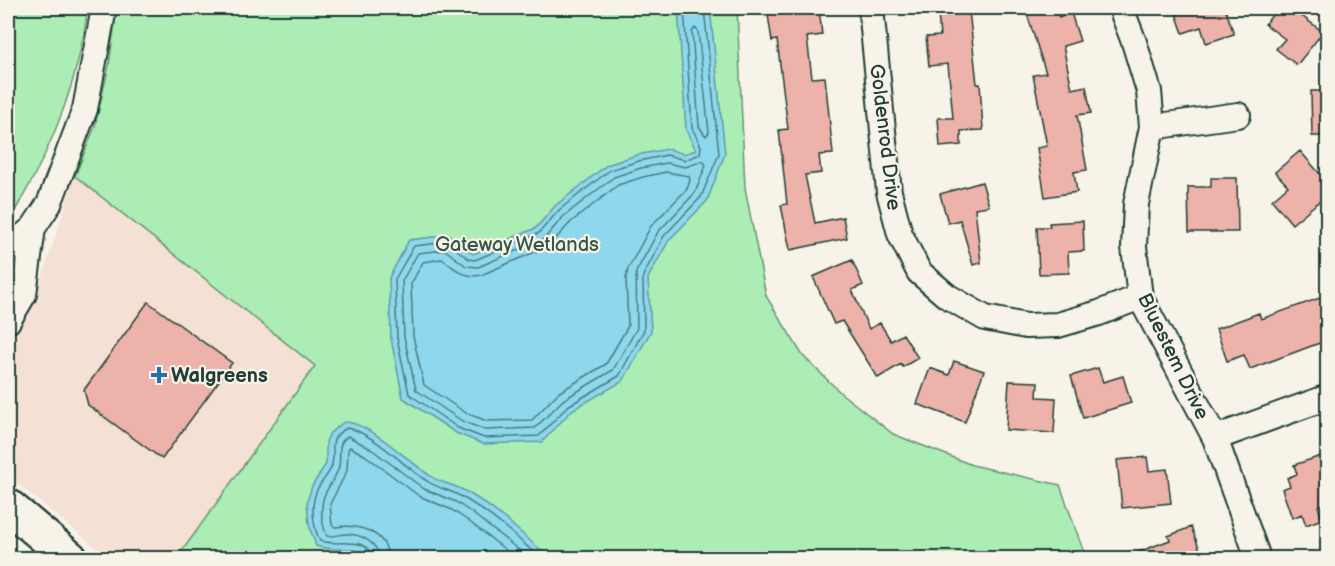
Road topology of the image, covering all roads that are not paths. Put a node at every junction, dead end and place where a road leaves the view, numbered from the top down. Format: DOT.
graph roads {
  1 [pos="104,8"];
  2 [pos="871,8"];
  3 [pos="1121,8"];
  4 [pos="1238,114"];
  5 [pos="1152,127"];
  6 [pos="33,228"];
  7 [pos="8,249"];
  8 [pos="1140,297"];
  9 [pos="8,321"];
  10 [pos="1328,397"];
  11 [pos="1215,438"];
  12 [pos="8,506"];
  13 [pos="70,558"];
  14 [pos="1258,558"];
  1 -- 6 [label="street"];
  2 -- 8 [label="street, Goldenrod Drive"];
  3 -- 5 [label="street, Bluestem Drive"];
  4 -- 5 [label="street"];
  5 -- 8 [label="street, Bluestem Drive"];
  6 -- 7 [label="street"];
  6 -- 9 [label="street"];
  8 -- 11 [label="street, Bluestem Drive"];
  10 -- 11 [label="street"];
  11 -- 14 [label="street, Bluestem Drive"];
  12 -- 13 [label="main road"];
}
